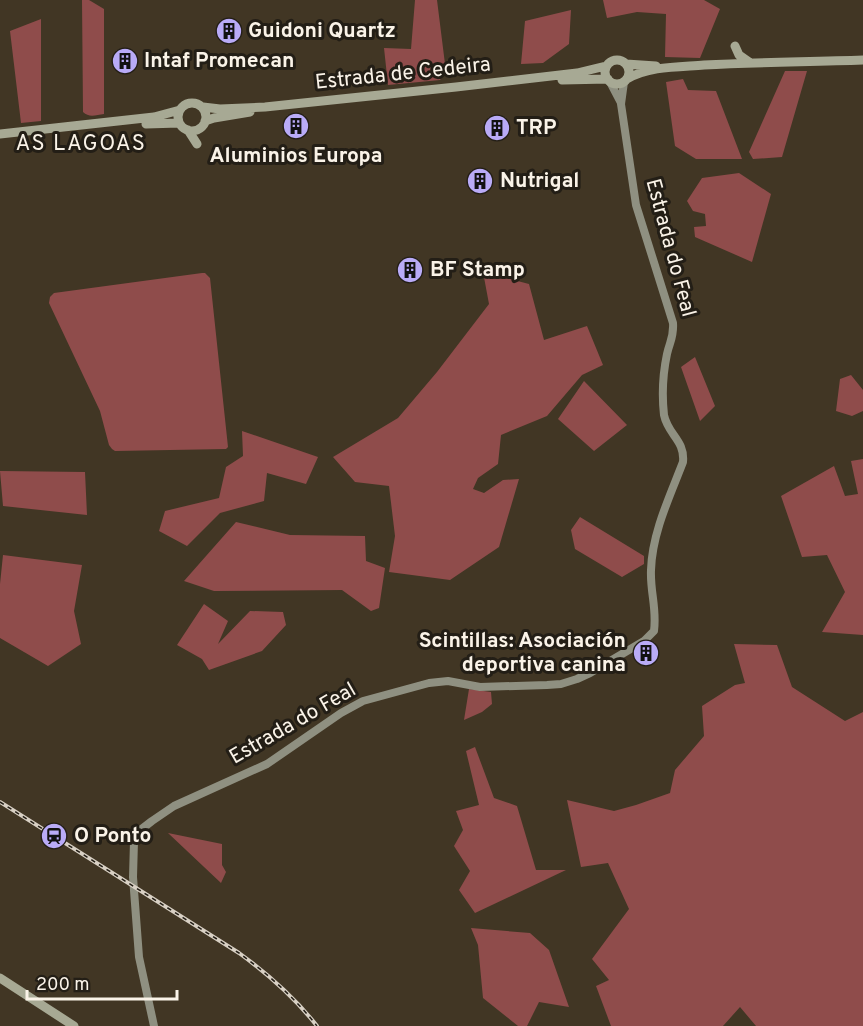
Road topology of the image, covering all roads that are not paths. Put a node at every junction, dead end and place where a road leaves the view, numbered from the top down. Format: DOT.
graph roads {
  1 [pos="735,46"];
  2 [pos="863,60"];
  3 [pos="736,63"];
  4 [pos="751,63"];
  5 [pos="626,64"];
  6 [pos="723,64"];
  7 [pos="606,66"];
  8 [pos="664,68"];
  9 [pos="609,80"];
  10 [pos="626,80"];
  11 [pos="621,104"];
  12 [pos="203,107"];
  13 [pos="180,110"];
  14 [pos="205,121"];
  15 [pos="179,123"];
  16 [pos="0,136"];
  17 [pos="0,978"];
  18 [pos="74,1026"];
  19 [pos="154,1026"];
  1 -- 3 [label="main road"];
  1 -- 4 [label="main road"];
  1 -- 6 [label="main road"];
  2 -- 4 [label="main road"];
  3 -- 4 [label="main road"];
  3 -- 6 [label="main road"];
  5 -- 7 [label="main road"];
  5 -- 8 [label="main road"];
  5 -- 10 [label="main road"];
  6 -- 8 [label="main road"];
  7 -- 9 [label="main road"];
  7 -- 12 [label="main road, Estrada de Cedeira"];
  8 -- 10 [label="main road"];
  9 -- 10 [label="main road"];
  9 -- 11 [label="main road, Estrada do Feal"];
  9 -- 14 [label="main road, Estrada de Cedeira"];
  10 -- 11 [label="main road, Estrada do Feal"];
  11 -- 19 [label="main road, Estrada do Feal"];
  12 -- 13 [label="main road"];
  12 -- 14 [label="main road"];
  13 -- 15 [label="main road"];
  13 -- 16 [label="main road"];
  14 -- 15 [label="main road"];
  15 -- 16 [label="main road"];
  17 -- 18 [label="main road"];
}
